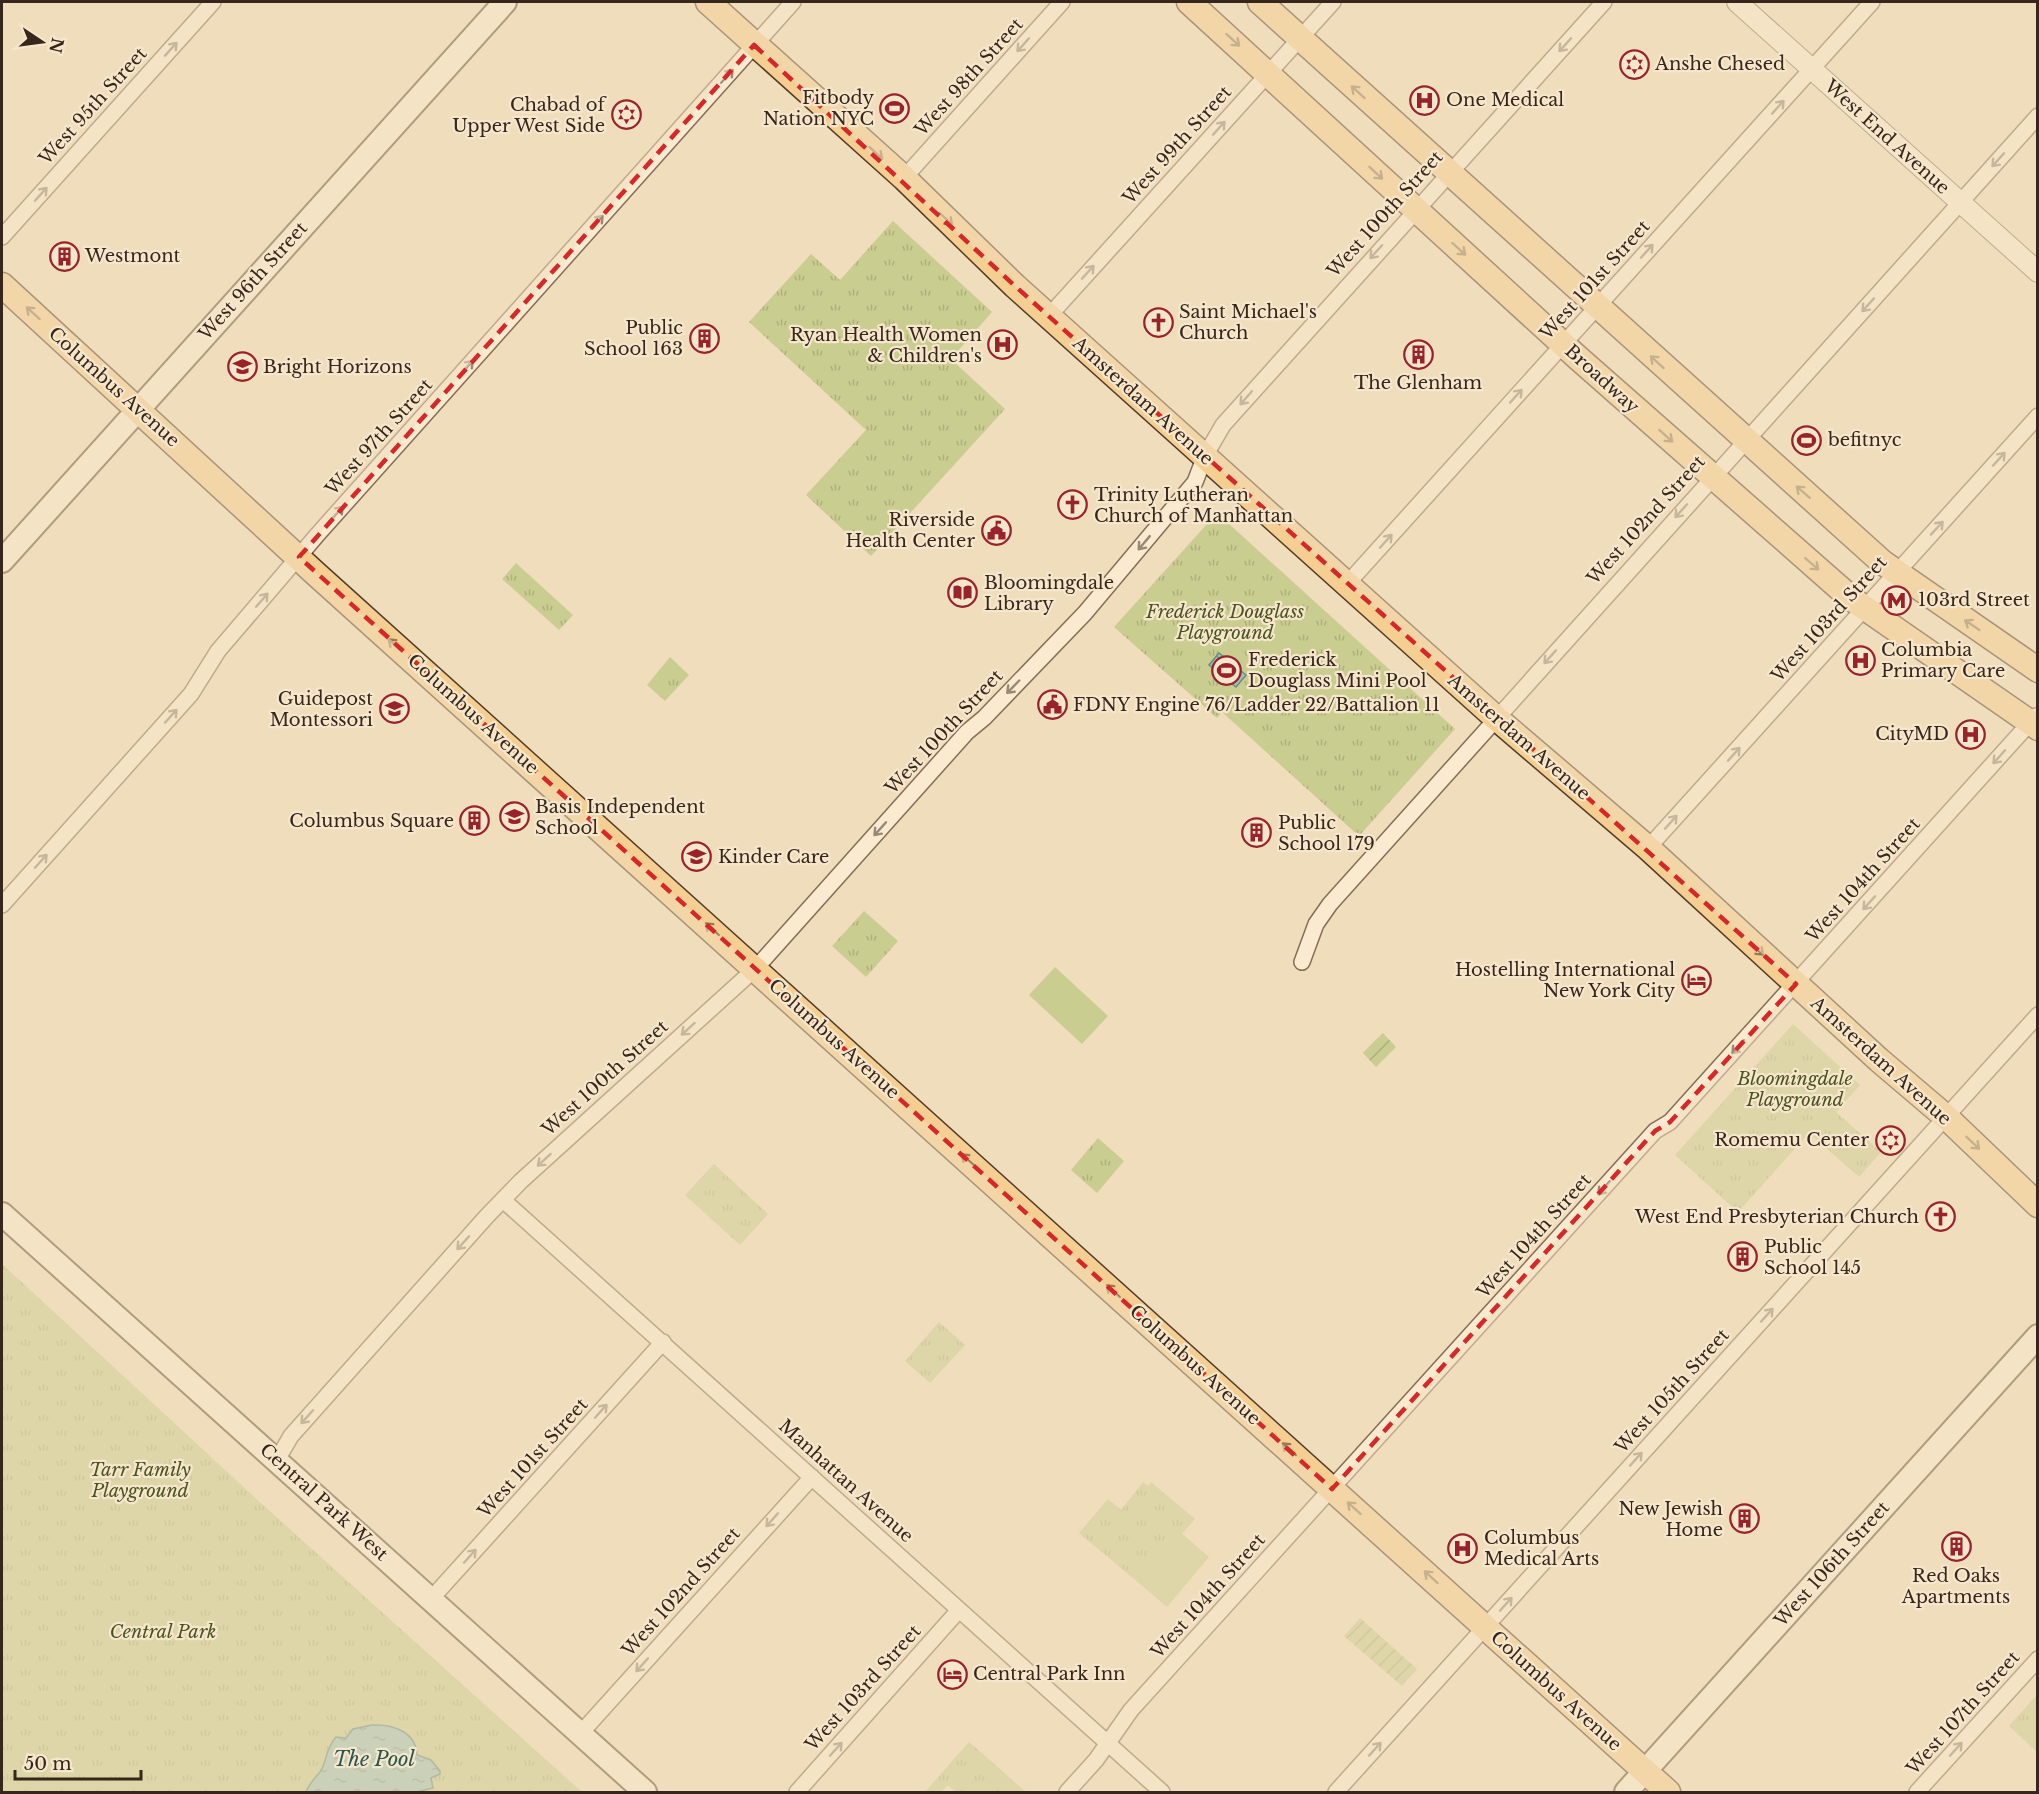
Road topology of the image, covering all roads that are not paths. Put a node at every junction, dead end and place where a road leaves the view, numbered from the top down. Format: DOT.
graph roads {
  1 [pos="213,2"];
  2 [pos="505,2"];
  3 [pos="708,2"];
  4 [pos="793,2"];
  5 [pos="1062,2"];
  6 [pos="1189,2"];
  7 [pos="1260,2"];
  8 [pos="1333,2"];
  9 [pos="1604,2"];
  10 [pos="1737,2"];
  11 [pos="1872,2"];
  12 [pos="1300,39"];
  13 [pos="754,45"];
  14 [pos="1811,69"];
  15 [pos="1268,73"];
  16 [pos="2037,116"];
  17 [pos="1448,174"];
  18 [pos="904,178"];
  19 [pos="1960,203"];
  20 [pos="1416,209"];
  21 [pos="2,237"];
  22 [pos="2037,272"];
  23 [pos="2,285"];
  24 [pos="1597,307"];
  25 [pos="1049,315"];
  26 [pos="1563,344"];
  27 [pos="139,408"];
  28 [pos="2037,416"];
  29 [pos="1744,440"];
  30 [pos="1204,456"];
  31 [pos="1711,477"];
  32 [pos="299,557"];
  33 [pos="2,561"];
  34 [pos="1896,573"];
  35 [pos="1347,584"];
  36 [pos="1864,609"];
  37 [pos="2037,670"];
  38 [pos="1496,718"];
  39 [pos="2035,721"];
  40 [pos="1648,848"];
  41 [pos="2,904"];
  42 [pos="1302,962"];
  43 [pos="756,968"];
  44 [pos="1796,984"];
  45 [pos="2037,1015"];
  46 [pos="1946,1118"];
  47 [pos="503,1200"];
  48 [pos="2037,1205"];
  49 [pos="2,1214"];
  50 [pos="2037,1336"];
  51 [pos="663,1342"];
  52 [pos="277,1460"];
  53 [pos="812,1477"];
  54 [pos="1332,1489"];
  55 [pos="431,1599"];
  56 [pos="959,1610"];
  57 [pos="1485,1627"];
  58 [pos="2037,1659"];
  59 [pos="580,1734"];
  60 [pos="1106,1742"];
  61 [pos="1645,1772"];
  62 [pos="645,1792"];
  63 [pos="797,1792"];
  64 [pos="1067,1792"];
  65 [pos="1162,1792"];
  66 [pos="1336,1792"];
  67 [pos="1626,1792"];
  68 [pos="1668,1792"];
  69 [pos="1917,1792"];
  21 -- 1 [label="street, West 95th Street, one-way"];
  2 -- 27 [label="main road, West 96th Street"];
  3 -- 13 [label="main road, Amsterdam Avenue"];
  4 -- 13 [label="street, West 97th Street"];
  5 -- 18 [label="street, West 98th Street, one-way"];
  6 -- 15 [label="main road, Broadway, one-way"];
  7 -- 12 [label="main road"];
  8 -- 12 [label="street, West 99th Street"];
  9 -- 17 [label="street, West 100th Street, one-way"];
  10 -- 14 [label="street, West End Avenue"];
  11 -- 14 [label="street, West 101st Street"];
  12 -- 15 [label="street, West 99th Street"];
  17 -- 12 [label="main road, one-way"];
  13 -- 18 [label="main road, Amsterdam Avenue, one-way"];
  32 -- 13 [label="street, West 97th Street, one-way"];
  14 -- 19 [label="street, West End Avenue"];
  24 -- 14 [label="street, West 101st Street, one-way"];
  15 -- 20 [label="main road, Broadway, one-way"];
  25 -- 15 [label="street, West 99th Street, one-way"];
  16 -- 19 [label="street, West 102nd Street, one-way"];
  17 -- 20 [label="street, West 100th Street"];
  17 -- 24 [label="main road"];
  18 -- 25 [label="main road, Amsterdam Avenue, one-way"];
  19 -- 22 [label="street, West End Avenue"];
  19 -- 29 [label="street, West 102nd Street, one-way"];
  20 -- 26 [label="main road, Broadway, one-way"];
  20 -- 30 [label="street, West 100th Street, one-way"];
  27 -- 23 [label="main road, Columbus Avenue, one-way"];
  24 -- 26 [label="street, West 101st Street"];
  29 -- 24 [label="main road, one-way"];
  25 -- 30 [label="main road, Amsterdam Avenue"];
  26 -- 31 [label="main road, Broadway, one-way"];
  35 -- 26 [label="street, West 101st Street, one-way"];
  27 -- 32 [label="main road, Columbus Avenue"];
  27 -- 33 [label="main road, West 96th Street"];
  34 -- 28 [label="street, West 103rd Street, one-way"];
  29 -- 31 [label="street, West 102nd Street"];
  34 -- 29 [label="main road, one-way"];
  30 -- 35 [label="main road, Amsterdam Avenue"];
  30 -- 43 [label="street, West 100th Street, one-way"];
  31 -- 36 [label="main road, Broadway, one-way"];
  31 -- 38 [label="street, West 102nd Street, one-way"];
  41 -- 32 [label="street, West 97th Street, one-way"];
  43 -- 32 [label="main road, Columbus Avenue, one-way"];
  34 -- 36 [label="street, West 103rd Street"];
  37 -- 34 [label="main road, one-way"];
  35 -- 38 [label="main road, Amsterdam Avenue"];
  36 -- 39 [label="main road, Broadway"];
  40 -- 36 [label="street, West 103rd Street, one-way"];
  38 -- 40 [label="main road, Amsterdam Avenue"];
  38 -- 42 [label="street, West 102nd Street"];
  39 -- 44 [label="street, West 104th Street, one-way"];
  40 -- 44 [label="main road, Amsterdam Avenue, one-way"];
  43 -- 47 [label="street, West 100th Street, one-way"];
  54 -- 43 [label="main road, Columbus Avenue, one-way"];
  44 -- 46 [label="main road, Amsterdam Avenue"];
  44 -- 54 [label="street, West 104th Street, one-way"];
  45 -- 46 [label="street, West 105th Street"];
  46 -- 48 [label="main road, Amsterdam Avenue, one-way"];
  57 -- 46 [label="street, West 105th Street, one-way"];
  47 -- 51 [label="street, Manhattan Avenue"];
  47 -- 52 [label="street, West 100th Street, one-way"];
  49 -- 52 [label="main road, Central Park West"];
  50 -- 61 [label="main road, West 106th Street"];
  51 -- 53 [label="street, Manhattan Avenue"];
  55 -- 51 [label="street, West 101st Street, one-way"];
  52 -- 55 [label="main road, Central Park West"];
  53 -- 56 [label="street, Manhattan Avenue"];
  53 -- 59 [label="street, West 102nd Street, one-way"];
  57 -- 54 [label="main road, Columbus Avenue, one-way"];
  54 -- 60 [label="street, West 104th Street"];
  55 -- 59 [label="main road, Central Park West"];
  56 -- 60 [label="street, Manhattan Avenue"];
  63 -- 56 [label="street, West 103rd Street, one-way"];
  57 -- 61 [label="main road, Columbus Avenue"];
  66 -- 57 [label="street, West 105th Street, one-way"];
  69 -- 58 [label="street, West 107th Street, one-way"];
  59 -- 62 [label="main road, Central Park West"];
  60 -- 64 [label="street, West 104th Street"];
  60 -- 65 [label="street, Manhattan Avenue"];
  61 -- 67 [label="main road, West 106th Street"];
  61 -- 68 [label="main road, Columbus Avenue"];
}
